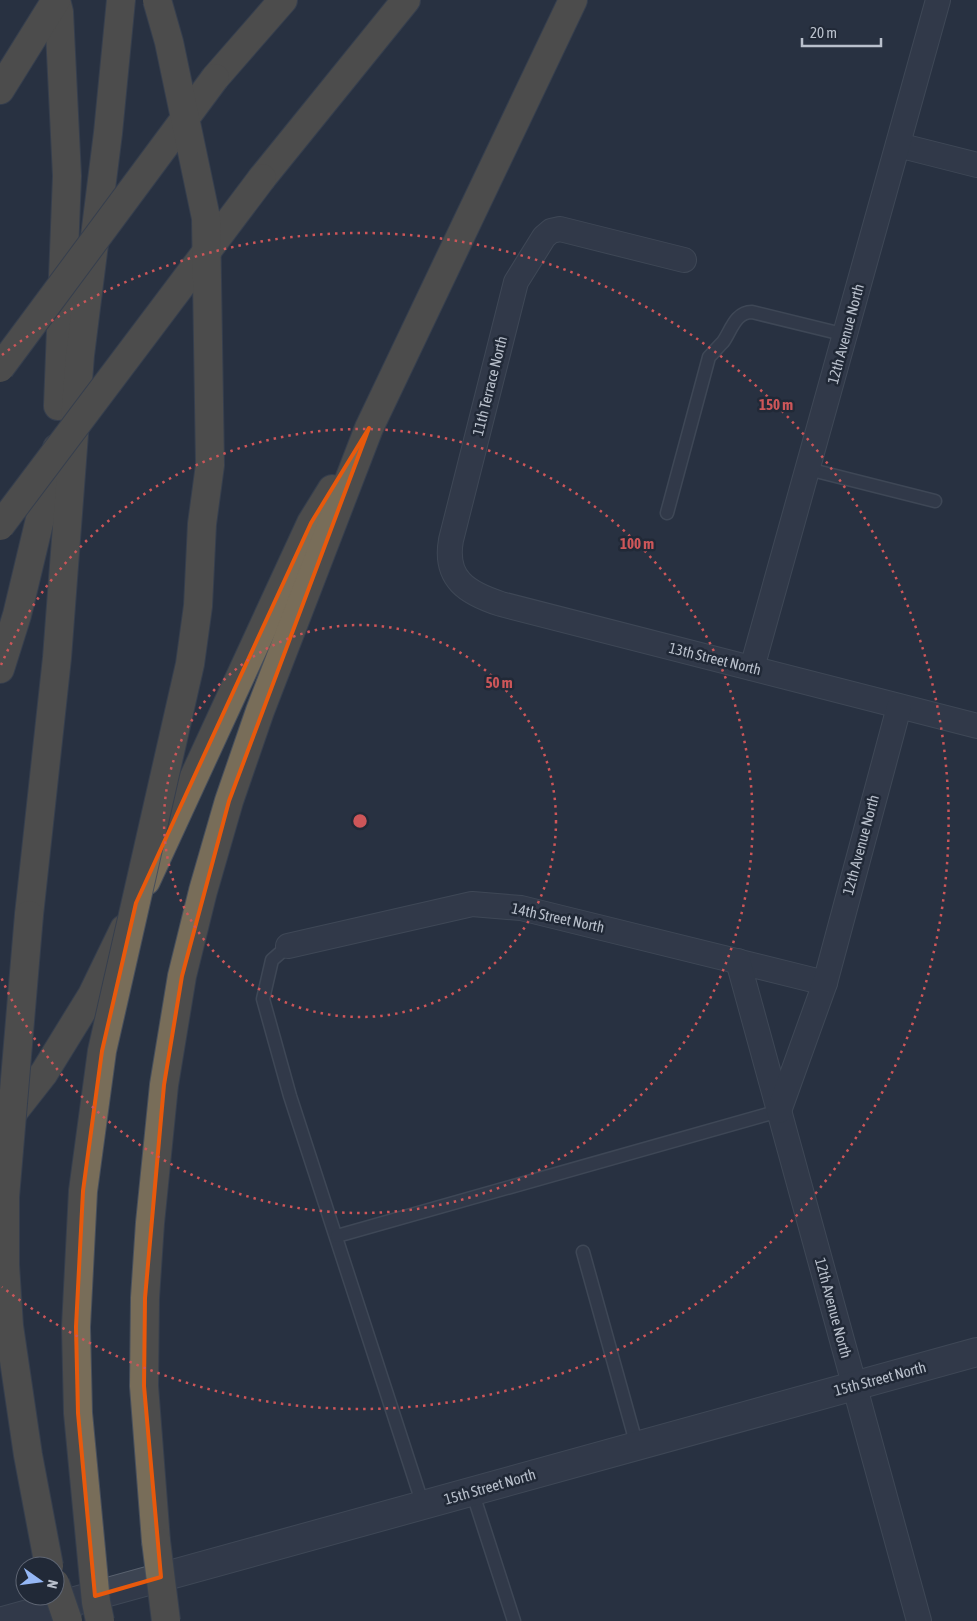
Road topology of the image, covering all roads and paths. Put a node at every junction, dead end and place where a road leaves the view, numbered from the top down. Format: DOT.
graph roads {
  1 [pos="56,0"];
  2 [pos="121,0"];
  3 [pos="157,0"];
  4 [pos="259,0"];
  5 [pos="283,0"];
  6 [pos="406,0"];
  7 [pos="573,0"];
  8 [pos="938,0"];
  9 [pos="216,78"];
  10 [pos="0,90"];
  11 [pos="898,145"];
  12 [pos="977,165"];
  13 [pos="684,260"];
  14 [pos="846,335"];
  15 [pos="80,354"];
  16 [pos="0,368"];
  17 [pos="369,428"];
  18 [pos="55,455"];
  19 [pos="808,469"];
  20 [pos="935,501"];
  21 [pos="668,513"];
  22 [pos="0,526"];
  23 [pos="458,580"];
  24 [pos="752,668"];
  25 [pos="0,669"];
  26 [pos="899,707"];
  27 [pos="977,726"];
  28 [pos="288,946"];
  29 [pos="738,961"];
  30 [pos="825,983"];
  31 [pos="779,1111"];
  32 [pos="0,1129"];
  33 [pos="337,1236"];
  34 [pos="583,1252"];
  35 [pos="977,1352"];
  36 [pos="854,1386"];
  37 [pos="637,1446"];
  38 [pos="472,1492"];
  39 [pos="423,1505"];
  40 [pos="47,1556"];
  41 [pos="63,1606"];
  42 [pos="5,1621"];
  43 [pos="68,1621"];
  44 [pos="100,1621"];
  45 [pos="166,1621"];
  46 [pos="514,1621"];
  47 [pos="920,1621"];
  1 -- 10 [label="highway"];
  1 -- 18 [label="highway"];
  2 -- 15 [label="highway"];
  3 -- 44 [label="highway, bridge"];
  4 -- 9 [label="highway"];
  5 -- 9 [label="highway"];
  6 -- 22 [label="highway, bridge"];
  7 -- 17 [label="highway"];
  8 -- 11 [label="street, 12th Avenue North"];
  9 -- 16 [label="highway, bridge"];
  11 -- 12 [label="street"];
  11 -- 14 [label="street, 12th Avenue North"];
  13 -- 23 [label="street, 11th Terrace North"];
  14 -- 19 [label="street, 12th Avenue North"];
  14 -- 21 [label="lane"];
  15 -- 18 [label="highway"];
  15 -- 40 [label="highway, bridge"];
  17 -- 32 [label="highway"];
  17 -- 45 [label="highway, bridge"];
  18 -- 25 [label="highway"];
  19 -- 20 [label="lane"];
  19 -- 24 [label="street, 12th Avenue North"];
  23 -- 24 [label="street, 13th Street North"];
  24 -- 26 [label="street, 13th Street North"];
  26 -- 27 [label="street, 13th Street North"];
  26 -- 30 [label="street, 12th Avenue North"];
  28 -- 29 [label="street, 14th Street North"];
  28 -- 33 [label="lane"];
  29 -- 30 [label="street"];
  29 -- 31 [label="street, 12th Avenue North"];
  30 -- 31 [label="street, 12th Avenue North"];
  31 -- 33 [label="lane"];
  31 -- 36 [label="street, 12th Avenue North"];
  33 -- 39 [label="lane"];
  34 -- 37 [label="lane"];
  35 -- 36 [label="street, 15th Street North"];
  36 -- 37 [label="street, 15th Street North"];
  36 -- 47 [label="street, 12th Avenue North"];
  37 -- 38 [label="street, 15th Street North"];
  38 -- 39 [label="street, 15th Street North"];
  38 -- 46 [label="lane"];
  39 -- 42 [label="street, 15th Street North"];
  41 -- 43 [label="highway, bridge"];
}
